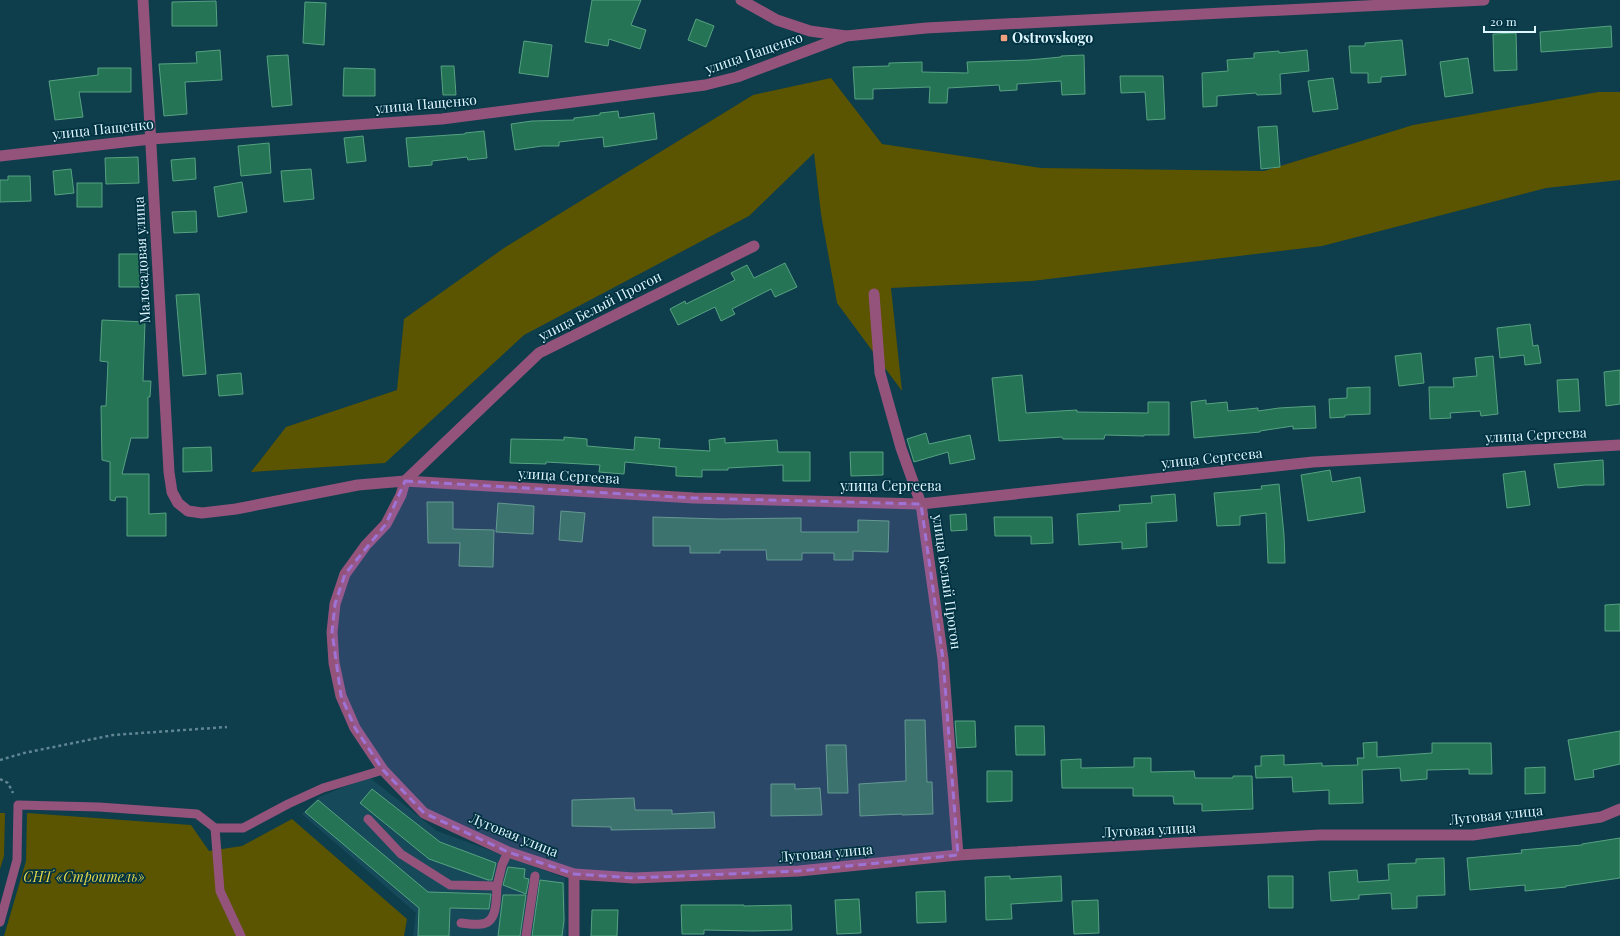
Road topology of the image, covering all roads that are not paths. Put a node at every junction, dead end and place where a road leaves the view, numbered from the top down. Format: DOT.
graph roads {
  1 [pos="143,0"];
  2 [pos="742,0"];
  3 [pos="1484,0"];
  4 [pos="846,36"];
  5 [pos="151,139"];
  6 [pos="0,156"];
  7 [pos="754,246"];
  8 [pos="874,294"];
  9 [pos="1620,445"];
  10 [pos="405,481"];
  11 [pos="921,504"];
  12 [pos="188,512"];
  13 [pos="383,770"];
  14 [pos="1620,809"];
  15 [pos="368,819"];
  16 [pos="215,828"];
  17 [pos="508,852"];
  18 [pos="958,855"];
  19 [pos="574,874"];
  20 [pos="535,876"];
  21 [pos="498,886"];
  22 [pos="0,922"];
  23 [pos="461,923"];
  24 [pos="241,936"];
  25 [pos="526,936"];
  26 [pos="574,936"];
  1 -- 5 [label="street, Малосадовая улица"];
  2 -- 4 [label="street"];
  3 -- 4 [label="street"];
  4 -- 5 [label="street, улица Пащенко"];
  5 -- 6 [label="street, улица Пащенко"];
  5 -- 12 [label="street, Малосадовая улица"];
  7 -- 10 [label="street, улица Белый Прогон"];
  8 -- 11 [label="street, улица Белый Прогон"];
  9 -- 11 [label="street, улица Сергеева"];
  10 -- 11 [label="street, улица Сергеева"];
  10 -- 12 [label="street, улица Сергеева"];
  10 -- 13 [label="street, Луговая улица"];
  11 -- 18 [label="street, улица Белый Прогон"];
  13 -- 16 [label="lane"];
  13 -- 17 [label="street, Луговая улица"];
  14 -- 18 [label="street, Луговая улица"];
  15 -- 21 [label="lane"];
  16 -- 22 [label="lane"];
  16 -- 24 [label="lane"];
  17 -- 19 [label="street, Луговая улица"];
  17 -- 21 [label="lane"];
  18 -- 19 [label="street, Луговая улица"];
  19 -- 26 [label="street"];
  20 -- 25 [label="lane"];
  21 -- 23 [label="lane"];
}
